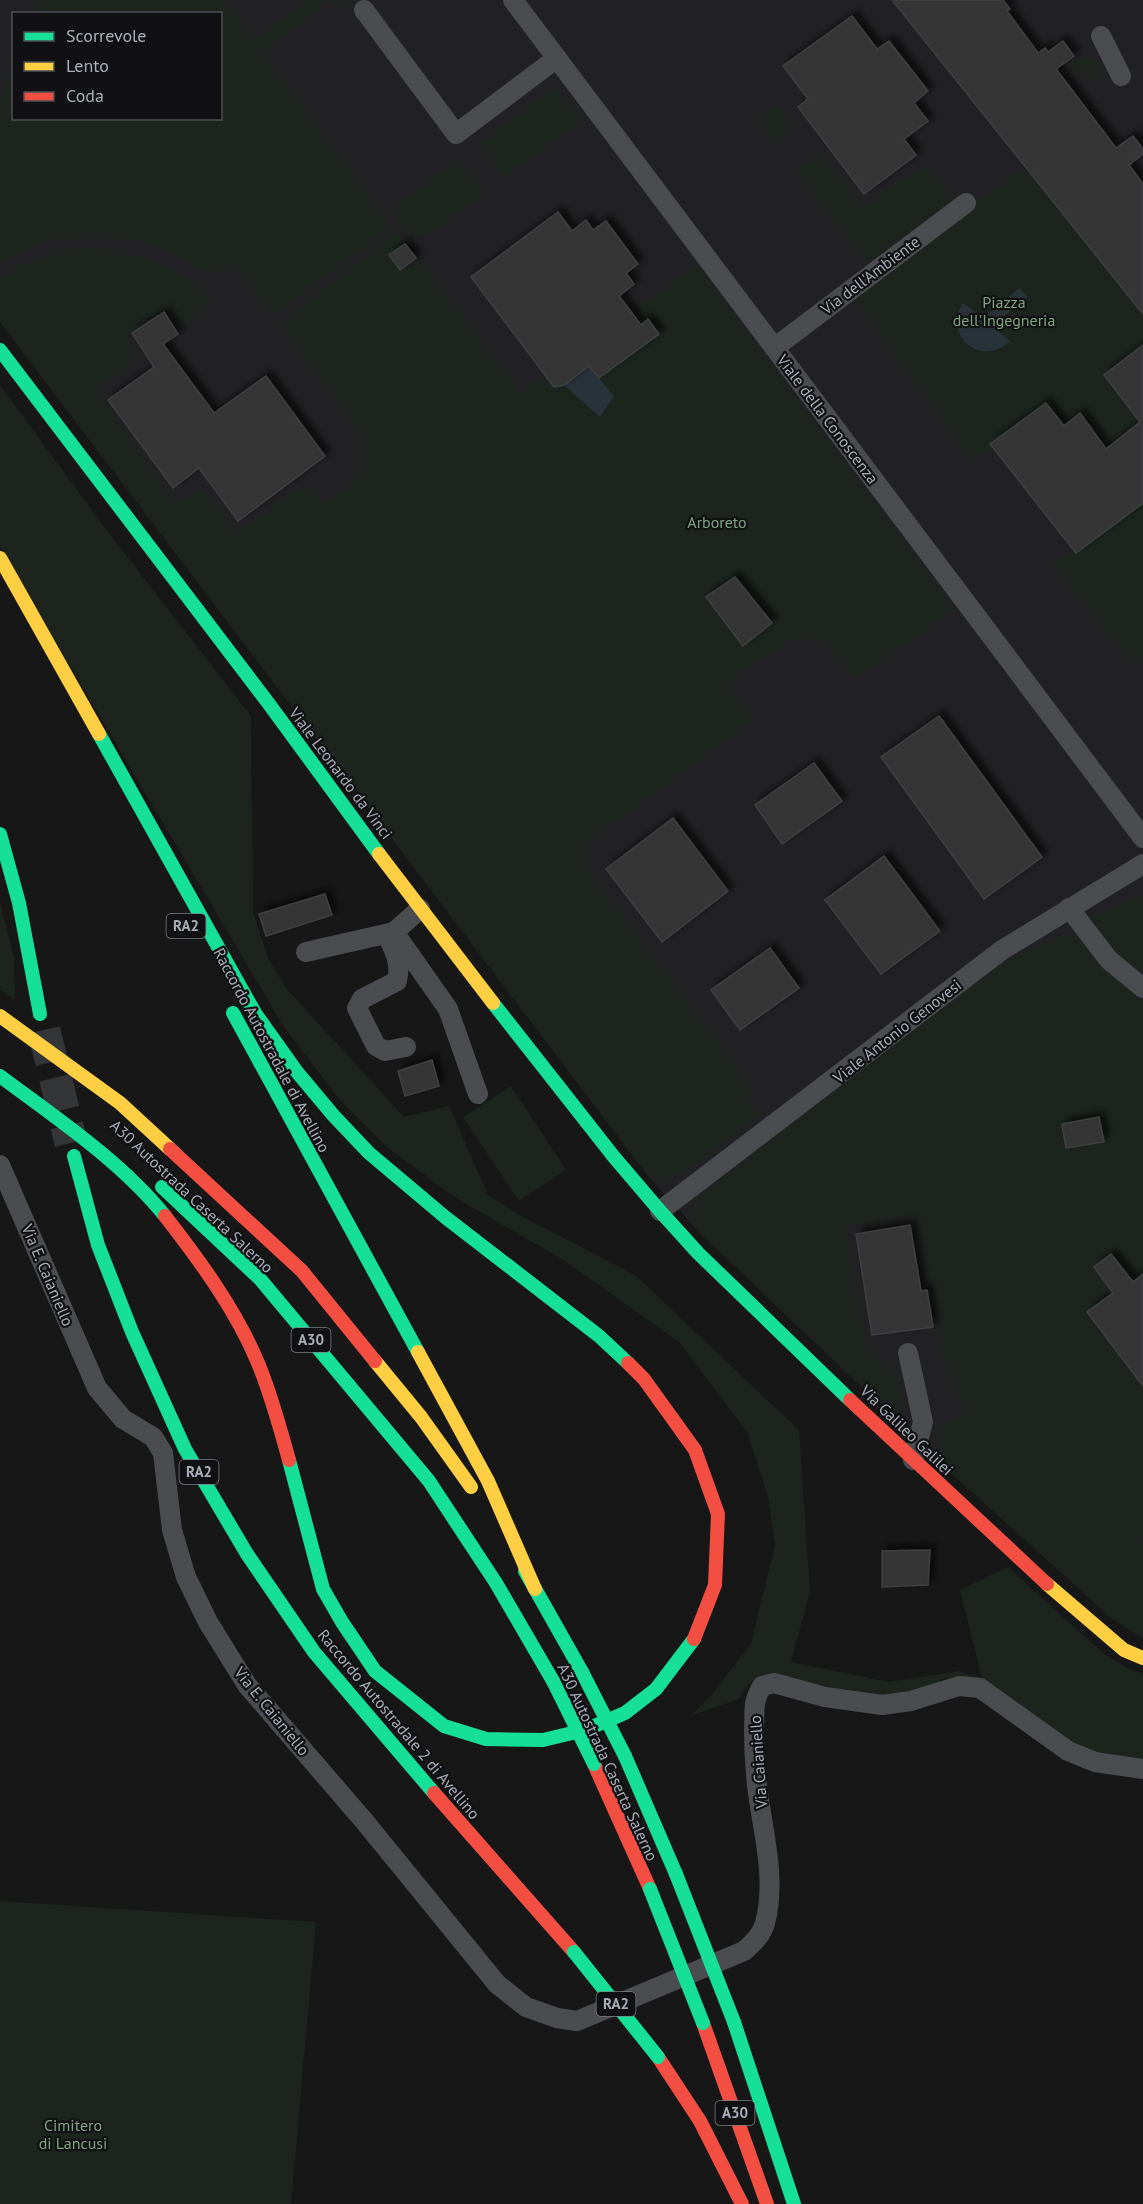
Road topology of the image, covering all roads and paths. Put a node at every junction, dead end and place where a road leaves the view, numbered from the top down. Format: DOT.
graph roads {
  1 [pos="513,0"];
  2 [pos="364,10"];
  3 [pos="1101,36"];
  4 [pos="556,58"];
  5 [pos="1121,76"];
  6 [pos="966,203"];
  7 [pos="774,348"];
  8 [pos="0,350"];
  9 [pos="0,558"];
  10 [pos="0,581"];
  11 [pos="73,716"];
  12 [pos="0,834"];
  13 [pos="1143,838"];
  14 [pos="1143,864"];
  15 [pos="1069,908"];
  16 [pos="420,909"];
  17 [pos="390,933"];
  18 [pos="306,952"];
  19 [pos="1143,988"];
  20 [pos="229,1005"];
  21 [pos="40,1014"];
  22 [pos="0,1016"];
  23 [pos="406,1047"];
  24 [pos="0,1061"];
  25 [pos="0,1076"];
  26 [pos="39,1088"];
  27 [pos="478,1094"];
  28 [pos="74,1156"];
  29 [pos="0,1165"];
  30 [pos="148,1174"];
  31 [pos="660,1211"];
  32 [pos="908,1353"];
  33 [pos="913,1460"];
  34 [pos="535,1589"];
  35 [pos="1143,1658"];
  36 [pos="1143,1770"];
  37 [pos="577,2021"];
  38 [pos="742,2204"];
  39 [pos="767,2204"];
  40 [pos="794,2204"];
  1 -- 4 [label="street, Viale della Conoscenza"];
  2 -- 4 [label="street"];
  3 -- 5 [label="street"];
  4 -- 7 [label="street, Viale della Conoscenza"];
  6 -- 7 [label="street, Via dell'Ambiente"];
  7 -- 13 [label="street, Viale della Conoscenza"];
  8 -- 16 [label="main road, Viale Leonardo da Vinci"];
  9 -- 25 [label="main road"];
  10 -- 11 [label="main road"];
  12 -- 21 [label="main road"];
  14 -- 15 [label="street, Viale Antonio Genovesi"];
  15 -- 19 [label="street"];
  15 -- 31 [label="street, Viale Antonio Genovesi"];
  16 -- 17 [label="street"];
  16 -- 31 [label="main road, Viale Leonardo da Vinci"];
  17 -- 18 [label="street"];
  17 -- 23 [label="street"];
  17 -- 27 [label="street"];
  20 -- 34 [label="main road, Raccordo Autostradale di Avellino"];
  22 -- 34 [label="main road, A30 Autostrada Caserta Salerno / A30"];
  24 -- 26 [label="main road"];
  28 -- 38 [label="main road, Raccordo Autostradale 2 di Avellino / RA2, bridge"];
  29 -- 37 [label="street, Via E. Caianiello"];
  30 -- 39 [label="main road, A30 Autostrada Caserta Salerno / A30, bridge"];
  31 -- 33 [label="main road, Via Galileo Galilei"];
  32 -- 33 [label="street"];
  33 -- 35 [label="main road, Via Galileo Galilei"];
  34 -- 40 [label="main road, A30 Autostrada Caserta Salerno / A30, bridge"];
  36 -- 37 [label="street, Via Caianiello"];
}
